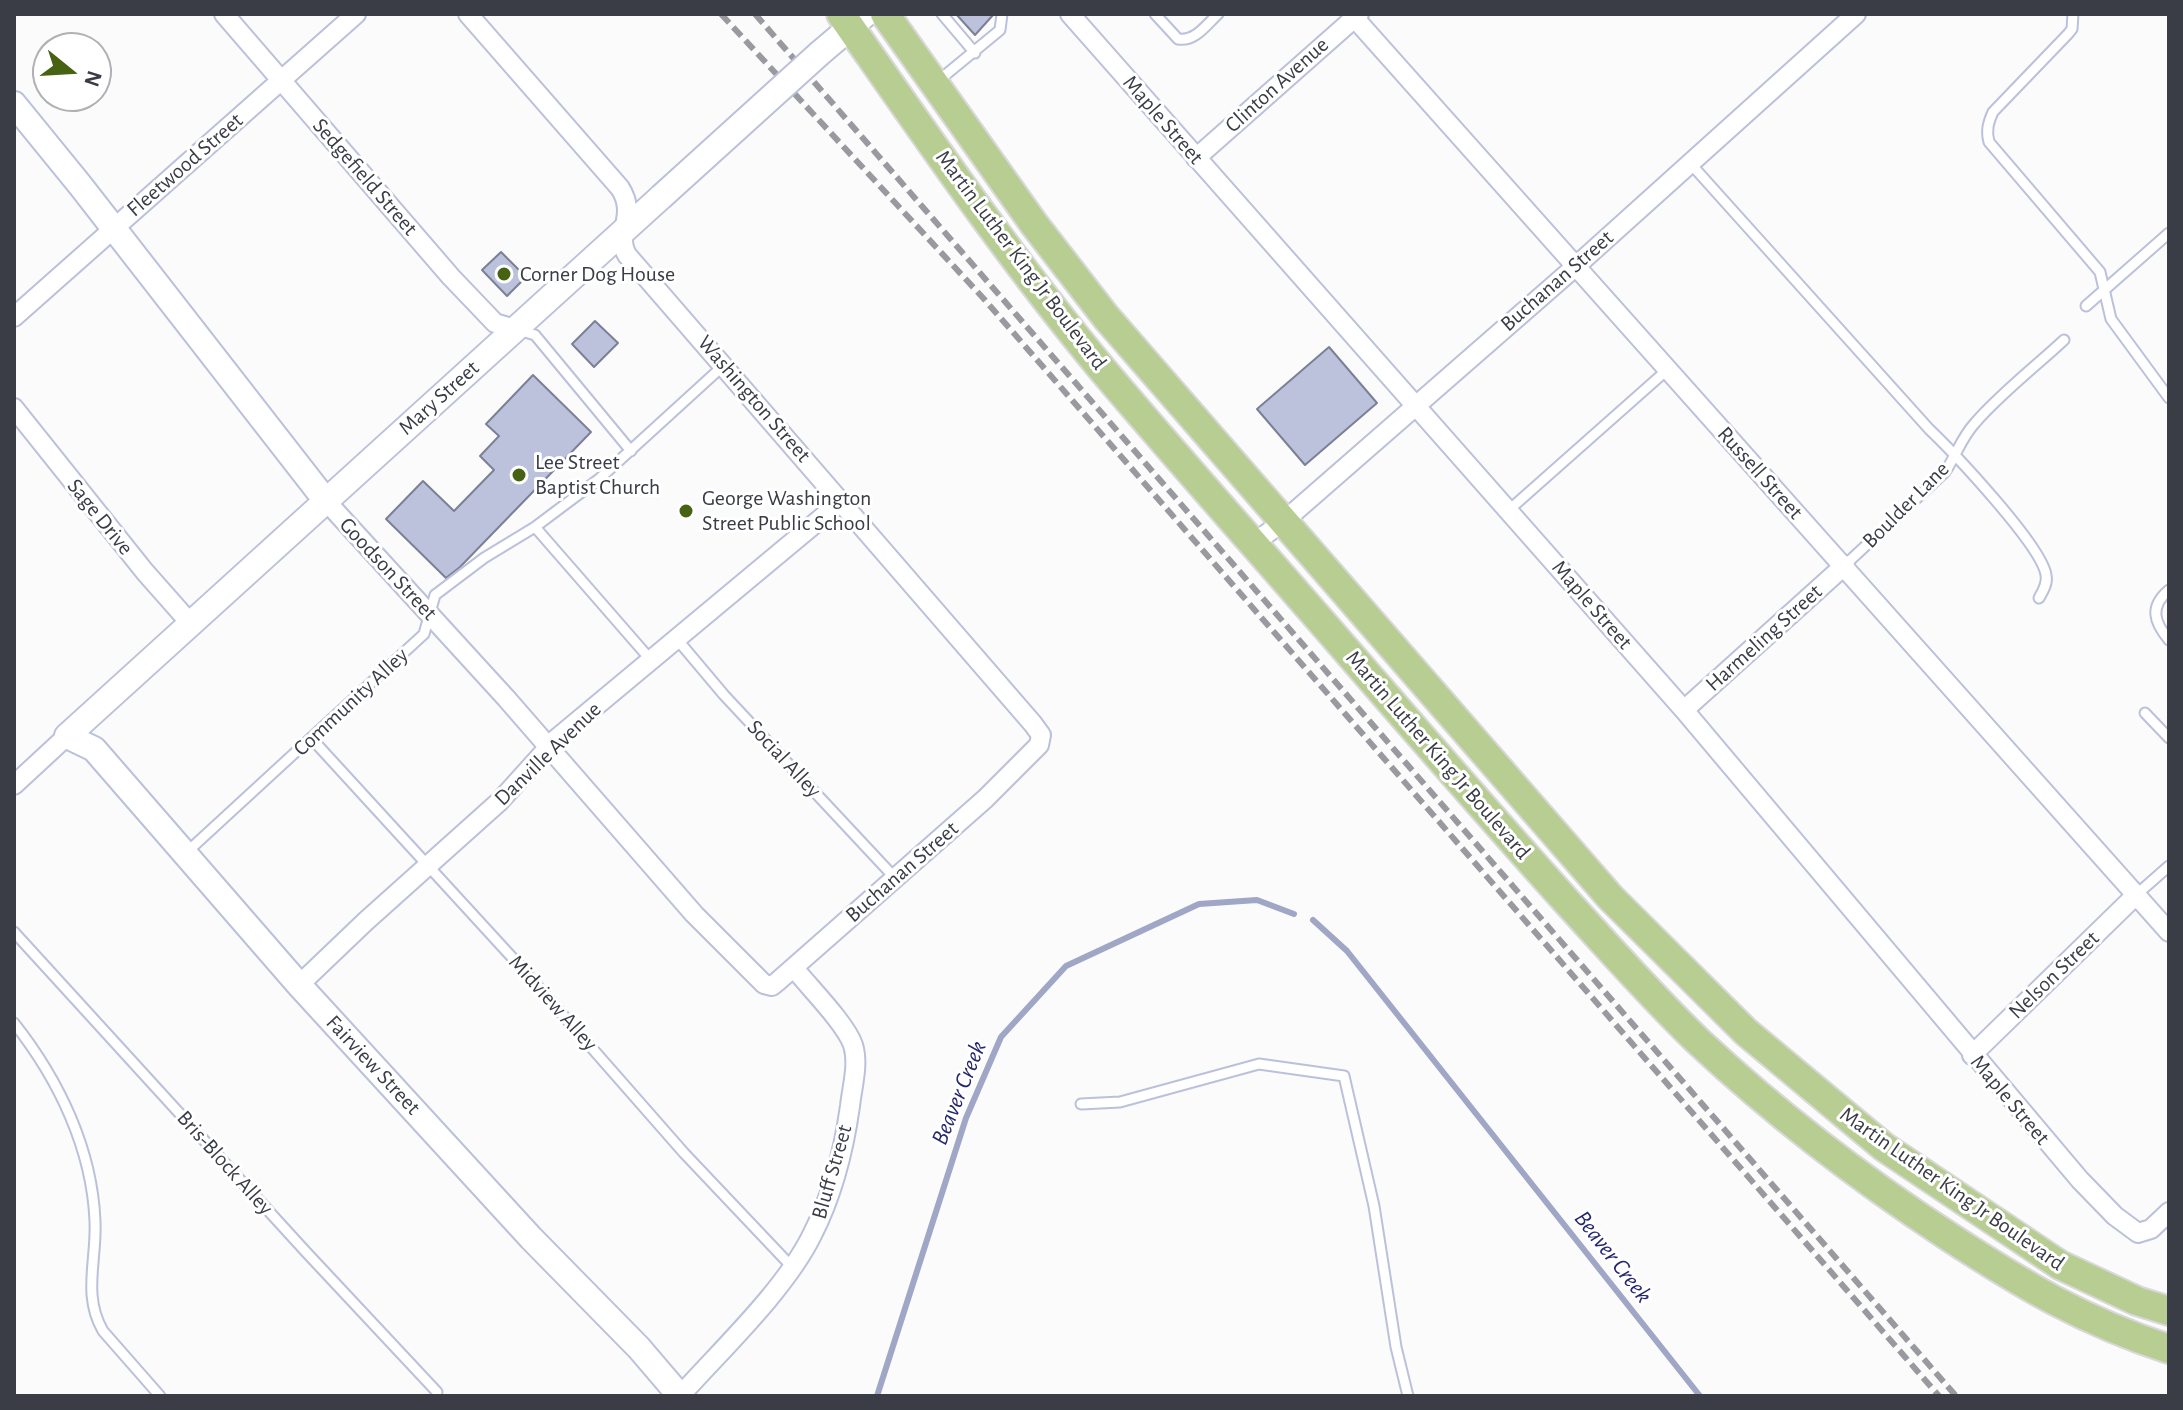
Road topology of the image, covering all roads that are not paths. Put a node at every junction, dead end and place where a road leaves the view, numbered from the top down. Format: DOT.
graph roads {
  1 [pos="224,14"];
  2 [pos="356,14"];
  3 [pos="468,14"];
  4 [pos="885,14"];
  5 [pos="942,14"];
  6 [pos="1002,14"];
  7 [pos="1070,14"];
  8 [pos="1155,14"];
  9 [pos="1218,14"];
  10 [pos="1856,14"];
  11 [pos="2073,14"];
  12 [pos="1355,15"];
  13 [pos="852,18"];
  14 [pos="975,53"];
  15 [pos="282,81"];
  16 [pos="935,84"];
  17 [pos="14,104"];
  18 [pos="1196,158"];
  19 [pos="1690,163"];
  20 [pos="114,227"];
  21 [pos="625,228"];
  22 [pos="2169,233"];
  23 [pos="1575,267"];
  24 [pos="2104,289"];
  25 [pos="2086,306"];
  26 [pos="14,317"];
  27 [pos="515,329"];
  28 [pos="2064,340"];
  29 [pos="724,365"];
  30 [pos="1667,370"];
  31 [pos="2169,398"];
  32 [pos="1416,404"];
  33 [pos="14,408"];
  34 [pos="631,451"];
  35 [pos="1955,454"];
  36 [pos="326,501"];
  37 [pos="842,501"];
  38 [pos="1509,510"];
  39 [pos="1284,521"];
  40 [pos="535,527"];
  41 [pos="1254,543"];
  42 [pos="1845,565"];
  43 [pos="2169,590"];
  44 [pos="2039,598"];
  45 [pos="429,613"];
  46 [pos="191,624"];
  47 [pos="676,638"];
  48 [pos="2169,640"];
  49 [pos="650,659"];
  50 [pos="1684,710"];
  51 [pos="2145,713"];
  52 [pos="67,736"];
  53 [pos="2169,738"];
  54 [pos="312,739"];
  55 [pos="549,747"];
  56 [pos="1010,775"];
  57 [pos="14,785"];
  58 [pos="186,853"];
  59 [pos="429,866"];
  60 [pos="2169,866"];
  61 [pos="895,878"];
  62 [pos="2136,895"];
  63 [pos="14,932"];
  64 [pos="2169,932"];
  65 [pos="794,968"];
  66 [pos="299,985"];
  67 [pos="14,1023"];
  68 [pos="1972,1055"];
  69 [pos="1081,1104"];
  70 [pos="2169,1212"];
  71 [pos="792,1267"];
  72 [pos="2169,1311"];
  73 [pos="2169,1349"];
  74 [pos="437,1392"];
  75 [pos="160,1396"];
  76 [pos="680,1396"];
  77 [pos="1408,1396"];
  1 -- 15 [label="street, Sedgefield Street"];
  2 -- 15 [label="street, Fleetwood Street"];
  3 -- 21 [label="street, Washington Street"];
  4 -- 16 [label="main road, Martin Luther King Jr Boulevard"];
  5 -- 14 [label="lane"];
  6 -- 14 [label="lane"];
  7 -- 18 [label="street, Maple Street"];
  8 -- 9 [label="lane"];
  10 -- 19 [label="street, Buchanan Street"];
  11 -- 24 [label="lane"];
  12 -- 18 [label="street, Clinton Avenue"];
  12 -- 23 [label="street, Russell Street"];
  13 -- 21 [label="main road, Mary Street, bridge"];
  13 -- 41 [label="main road, Martin Luther King Jr Boulevard"];
  14 -- 16 [label="lane"];
  15 -- 20 [label="street, Fleetwood Street"];
  15 -- 27 [label="street, Sedgefield Street"];
  16 -- 39 [label="main road, Martin Luther King Jr Boulevard"];
  17 -- 20 [label="main road, Goodson Street"];
  18 -- 32 [label="street, Maple Street"];
  19 -- 23 [label="street, Buchanan Street"];
  19 -- 35 [label="lane"];
  20 -- 26 [label="street, Fleetwood Street"];
  20 -- 36 [label="main road, Goodson Street"];
  21 -- 27 [label="main road, Mary Street"];
  21 -- 29 [label="street, Washington Street"];
  22 -- 24 [label="lane"];
  23 -- 30 [label="street, Russell Street"];
  23 -- 32 [label="street, Buchanan Street"];
  24 -- 25 [label="lane"];
  24 -- 31 [label="lane"];
  27 -- 34 [label="lane"];
  27 -- 36 [label="main road, Mary Street"];
  28 -- 35 [label="lane, Boulder Lane"];
  29 -- 34 [label="lane, Community Alley"];
  29 -- 37 [label="street, Washington Street"];
  30 -- 38 [label="lane"];
  30 -- 42 [label="street, Russell Street"];
  32 -- 38 [label="street, Maple Street"];
  32 -- 39 [label="street, Buchanan Street"];
  33 -- 46 [label="street, Sage Drive"];
  34 -- 40 [label="lane, Community Alley"];
  35 -- 42 [label="lane, Boulder Lane"];
  35 -- 44 [label="lane"];
  36 -- 45 [label="street, Goodson Street"];
  36 -- 46 [label="main road, Mary Street"];
  37 -- 47 [label="street, Danville Avenue"];
  37 -- 56 [label="street, Washington Street"];
  38 -- 50 [label="street, Maple Street"];
  39 -- 41 [label="street, Buchanan Street"];
  39 -- 72 [label="main road, Martin Luther King Jr Boulevard"];
  40 -- 45 [label="lane, Community Alley"];
  40 -- 49 [label="lane"];
  41 -- 73 [label="main road, Martin Luther King Jr Boulevard"];
  42 -- 50 [label="street, Harmeling Street"];
  42 -- 62 [label="street, Russell Street"];
  43 -- 48 [label="lane"];
  45 -- 54 [label="lane, Community Alley"];
  45 -- 55 [label="street, Goodson Street"];
  46 -- 52 [label="main road, Mary Street"];
  47 -- 49 [label="street, Danville Avenue"];
  47 -- 61 [label="lane, Social Alley"];
  49 -- 55 [label="street, Danville Avenue"];
  50 -- 68 [label="street, Maple Street"];
  51 -- 53 [label="lane"];
  52 -- 57 [label="street, Mary Street"];
  52 -- 58 [label="main road, Fairview Street"];
  54 -- 58 [label="lane, Community Alley"];
  54 -- 59 [label="lane, Midview Alley"];
  55 -- 59 [label="street, Danville Avenue"];
  55 -- 65 [label="street, Goodson Street"];
  56 -- 61 [label="street, Buchanan Street"];
  58 -- 66 [label="main road, Fairview Street"];
  59 -- 66 [label="street, Danville Avenue"];
  59 -- 71 [label="lane, Midview Alley"];
  60 -- 62 [label="lane"];
  61 -- 65 [label="street, Buchanan Street"];
  62 -- 64 [label="street, Russell Street"];
  62 -- 68 [label="street, Nelson Street"];
  63 -- 74 [label="lane, Bris-Block Alley"];
  65 -- 71 [label="street, Bluff Street"];
  66 -- 76 [label="main road, Fairview Street"];
  67 -- 75 [label="lane"];
  68 -- 70 [label="street, Maple Street"];
  69 -- 77 [label="lane"];
  71 -- 76 [label="street, Bluff Street"];
}
